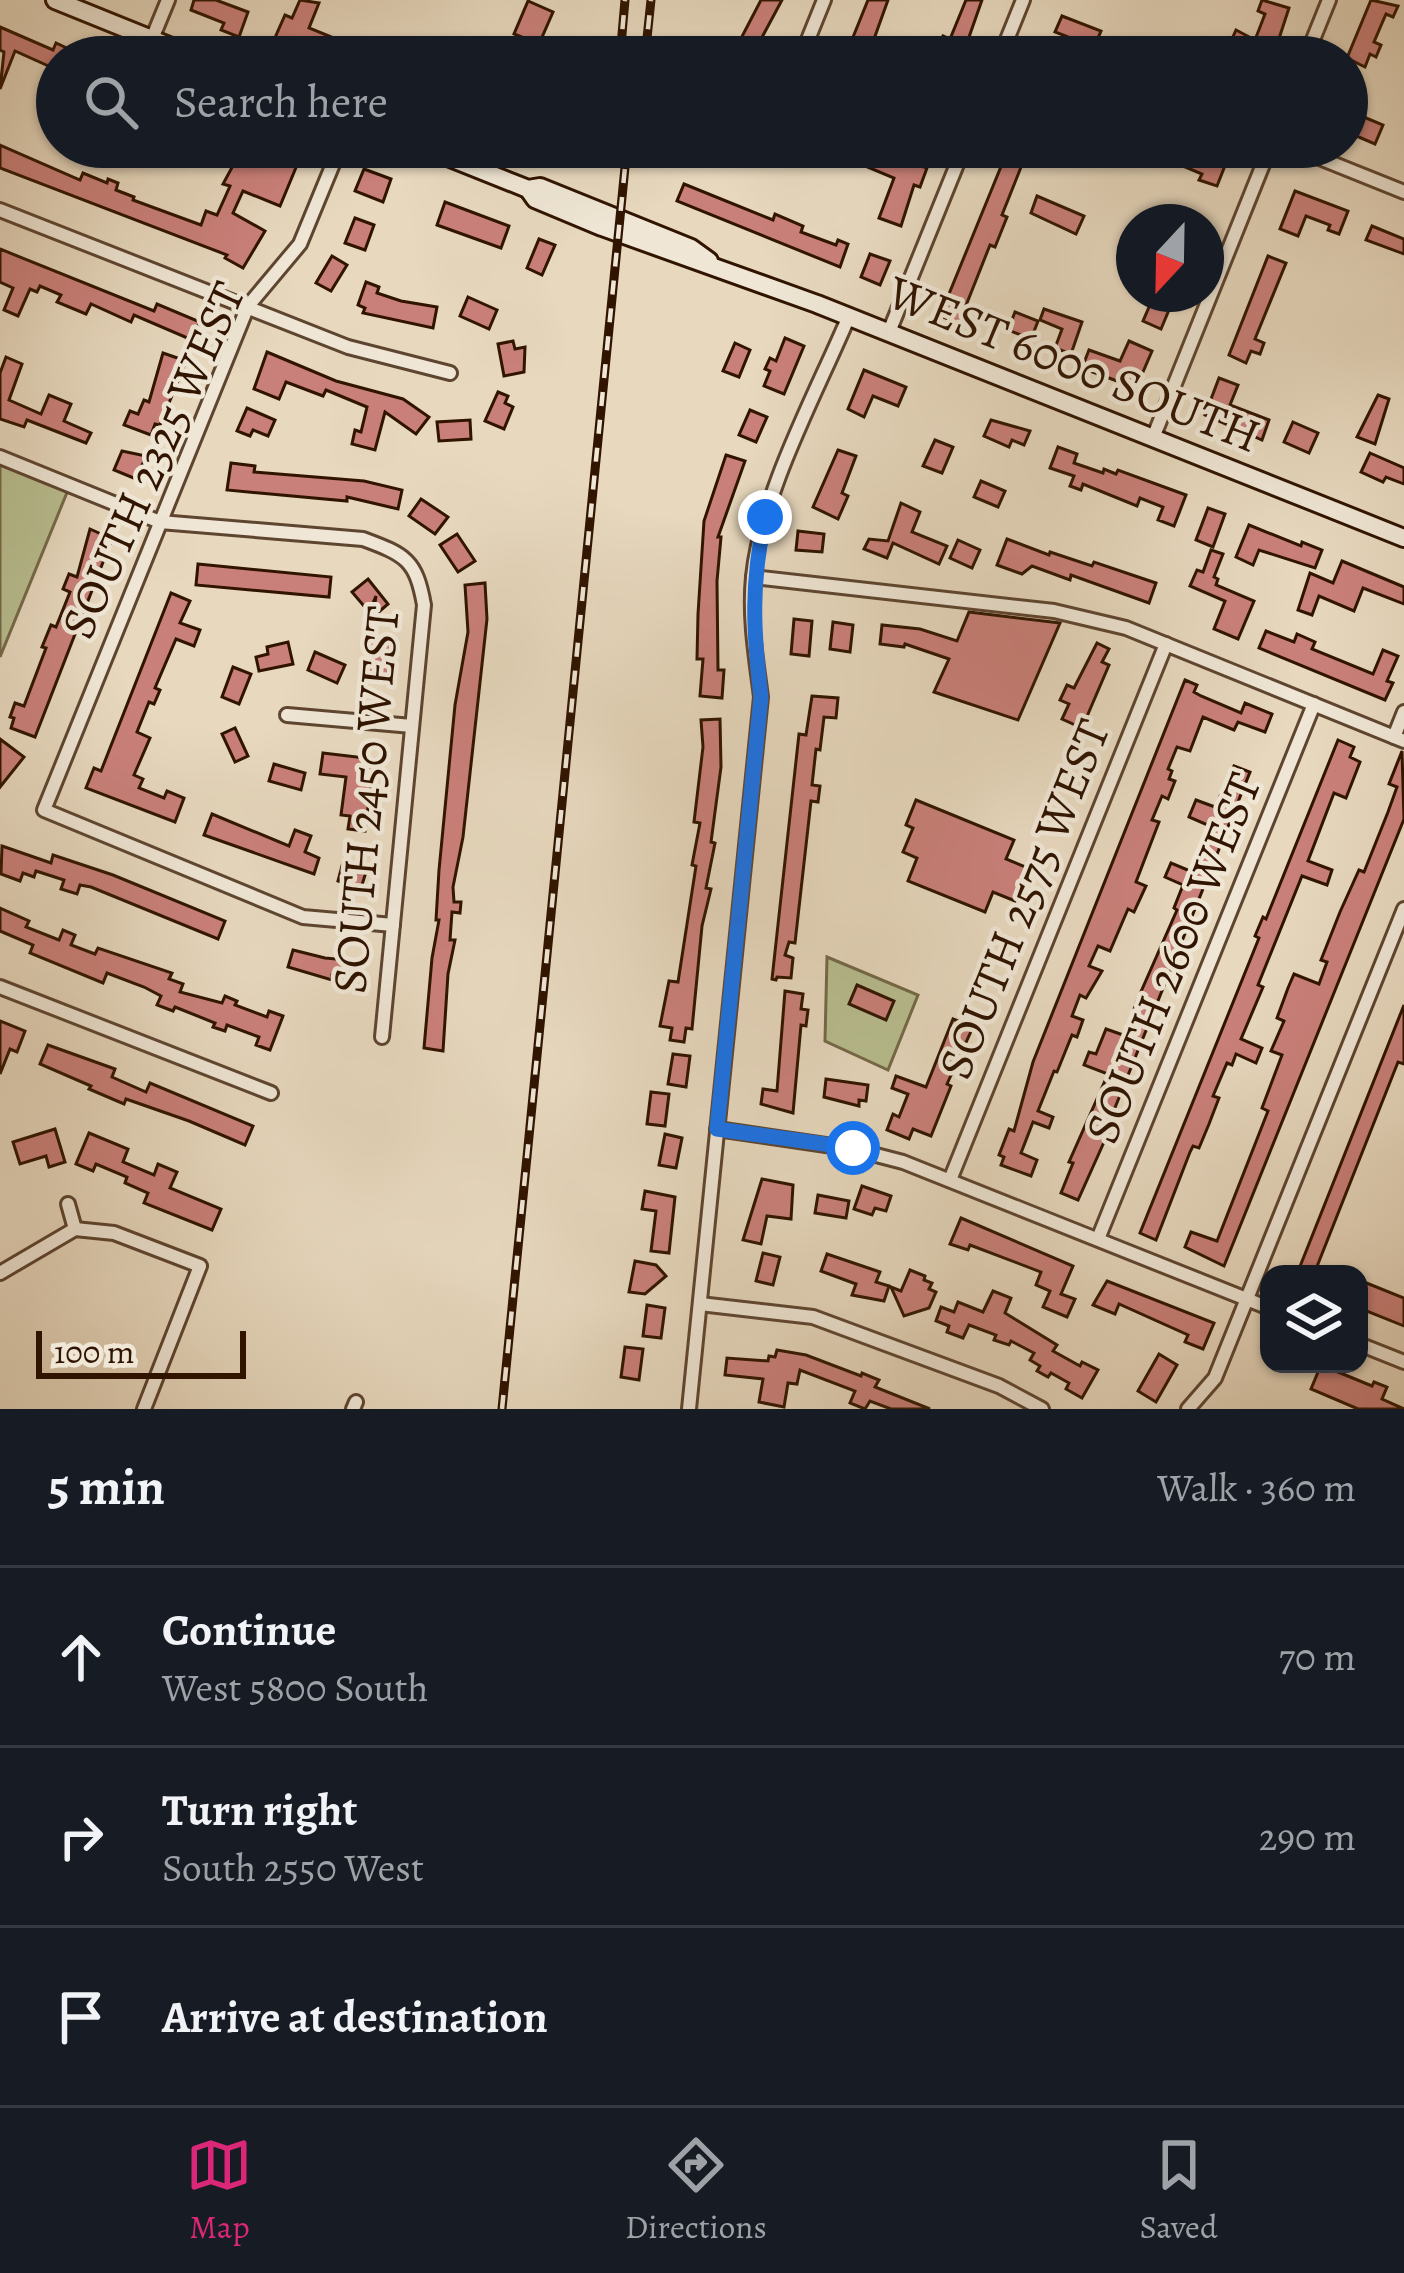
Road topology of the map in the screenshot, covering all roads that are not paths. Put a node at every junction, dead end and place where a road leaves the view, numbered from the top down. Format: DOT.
graph roads {
  1 [pos="55,0"];
  2 [pos="168,0"];
  3 [pos="824,0"];
  4 [pos="1023,0"];
  5 [pos="1329,0"];
  6 [pos="145,36"];
  7 [pos="153,36"];
  8 [pos="809,36"];
  9 [pos="1009,36"];
  10 [pos="1314,36"];
  11 [pos="331,168"];
  12 [pos="475,168"];
  13 [pos="955,168"];
  14 [pos="1262,168"];
  15 [pos="1344,168"];
  16 [pos="1404,192"];
  17 [pos="0,210"];
  18 [pos="248,306"];
  19 [pos="849,316"];
  20 [pos="889,332"];
  21 [pos="450,373"];
  22 [pos="1153,438"];
  23 [pos="0,458"];
  24 [pos="160,522"];
  25 [pos="1404,538"];
  26 [pos="753,577"];
  27 [pos="1166,644"];
  28 [pos="1314,704"];
  29 [pos="1404,712"];
  30 [pos="287,715"];
  31 [pos="412,726"];
  32 [pos="1399,739"];
  33 [pos="1404,909"];
  34 [pos="393,926"];
  35 [pos="0,987"];
  36 [pos="382,1037"];
  37 [pos="271,1094"];
  38 [pos="717,1129"];
  39 [pos="950,1180"];
  40 [pos="68,1204"];
  41 [pos="75,1228"];
  42 [pos="1098,1239"];
  43 [pos="0,1273"];
  44 [pos="1247,1299"];
  45 [pos="700,1304"];
  46 [pos="1260,1304"];
  47 [pos="1368,1347"];
  48 [pos="1404,1361"];
  49 [pos="144,1409"];
  50 [pos="689,1409"];
  51 [pos="1042,1409"];
  52 [pos="1188,1409"];
  1 -- 6 [label="street"];
  2 -- 7 [label="street"];
  3 -- 8 [label="street"];
  4 -- 9 [label="street"];
  5 -- 10 [label="street"];
  11 -- 18 [label="street, SOUTH 2325 WEST"];
  12 -- 19 [label="street, WEST 6000 SOUTH"];
  13 -- 20 [label="street"];
  14 -- 22 [label="street"];
  15 -- 16 [label="street"];
  17 -- 18 [label="street"];
  18 -- 21 [label="street"];
  18 -- 24 [label="street, SOUTH 2325 WEST"];
  19 -- 20 [label="street, WEST 6000 SOUTH"];
  19 -- 26 [label="street"];
  20 -- 22 [label="street, WEST 6000 SOUTH"];
  22 -- 25 [label="street, WEST 6000 SOUTH"];
  23 -- 24 [label="street"];
  24 -- 31 [label="street, SOUTH 2450 WEST"];
  24 -- 34 [label="street, SOUTH 2325 WEST"];
  26 -- 27 [label="street"];
  26 -- 38 [label="street"];
  27 -- 28 [label="street"];
  27 -- 39 [label="street, SOUTH 2575 WEST"];
  28 -- 32 [label="street"];
  28 -- 42 [label="street, SOUTH 2600 WEST"];
  29 -- 32 [label="street"];
  30 -- 31 [label="street"];
  31 -- 34 [label="street, SOUTH 2450 WEST"];
  33 -- 44 [label="street"];
  34 -- 36 [label="street, SOUTH 2450 WEST"];
  35 -- 37 [label="street"];
  38 -- 39 [label="street"];
  38 -- 45 [label="street"];
  39 -- 42 [label="street"];
  40 -- 41 [label="street"];
  41 -- 43 [label="street"];
  41 -- 49 [label="street"];
  42 -- 44 [label="street"];
  44 -- 46 [label="street"];
  44 -- 52 [label="street"];
  45 -- 50 [label="street"];
  45 -- 51 [label="street"];
  47 -- 48 [label="street"];
}
